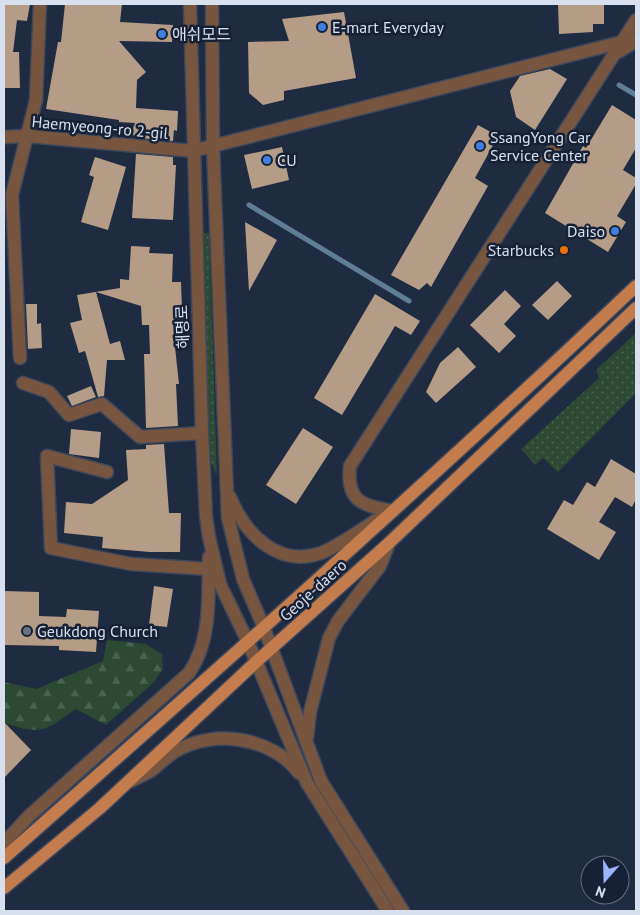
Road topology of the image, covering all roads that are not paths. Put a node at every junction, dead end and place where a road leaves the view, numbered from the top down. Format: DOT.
graph roads {
  1 [pos="40,4"];
  2 [pos="190,4"];
  3 [pos="212,4"];
  4 [pos="636,20"];
  5 [pos="636,41"];
  6 [pos="622,42"];
  7 [pos="614,54"];
  8 [pos="27,136"];
  9 [pos="4,137"];
  10 [pos="213,146"];
  11 [pos="193,151"];
  12 [pos="9,232"];
  13 [pos="636,286"];
  14 [pos="636,308"];
  15 [pos="20,358"];
  16 [pos="23,383"];
  17 [pos="202,433"];
  18 [pos="107,472"];
  19 [pos="226,488"];
  20 [pos="393,511"];
  21 [pos="210,537"];
  22 [pos="389,543"];
  23 [pos="209,569"];
  24 [pos="264,628"];
  25 [pos="248,642"];
  26 [pos="272,648"];
  27 [pos="256,662"];
  28 [pos="307,742"];
  29 [pos="127,783"];
  30 [pos="307,783"];
  31 [pos="4,843"];
  32 [pos="4,858"];
  33 [pos="4,888"];
  34 [pos="388,911"];
  35 [pos="403,911"];
  1 -- 8 [label="street"];
  2 -- 11 [label="street, 해명로"];
  3 -- 10 [label="street"];
  4 -- 6 [label="street"];
  5 -- 7 [label="street"];
  6 -- 7 [label="street"];
  6 -- 10 [label="street, Haemyeong-ro 2-gil"];
  7 -- 20 [label="street"];
  8 -- 9 [label="street, Haemyeong-ro 2-gil"];
  8 -- 11 [label="street, Haemyeong-ro 2-gil"];
  8 -- 12 [label="street"];
  10 -- 11 [label="street, Haemyeong-ro 2-gil"];
  10 -- 19 [label="street"];
  11 -- 17 [label="street, 해명로"];
  12 -- 15 [label="street"];
  13 -- 20 [label="main road, Geoje-daero"];
  14 -- 22 [label="main road, Geoje-daero"];
  16 -- 17 [label="street"];
  17 -- 21 [label="street, 해명로"];
  18 -- 23 [label="street"];
  19 -- 20 [label="street"];
  19 -- 24 [label="street"];
  20 -- 24 [label="main road, Geoje-daero"];
  21 -- 23 [label="street"];
  21 -- 25 [label="street, 해명로"];
  22 -- 26 [label="main road, Geoje-daero"];
  22 -- 28 [label="street"];
  23 -- 31 [label="street"];
  24 -- 25 [label="main road, Geoje-daero"];
  24 -- 26 [label="street"];
  25 -- 27 [label="street, 해명로"];
  25 -- 32 [label="main road, Geoje-daero"];
  26 -- 27 [label="main road, Geoje-daero"];
  26 -- 28 [label="street"];
  27 -- 29 [label="main road, Geoje-daero"];
  27 -- 30 [label="street, 해명로"];
  28 -- 35 [label="street"];
  29 -- 30 [label="street"];
  29 -- 33 [label="main road, Geoje-daero"];
  30 -- 34 [label="street"];
}
